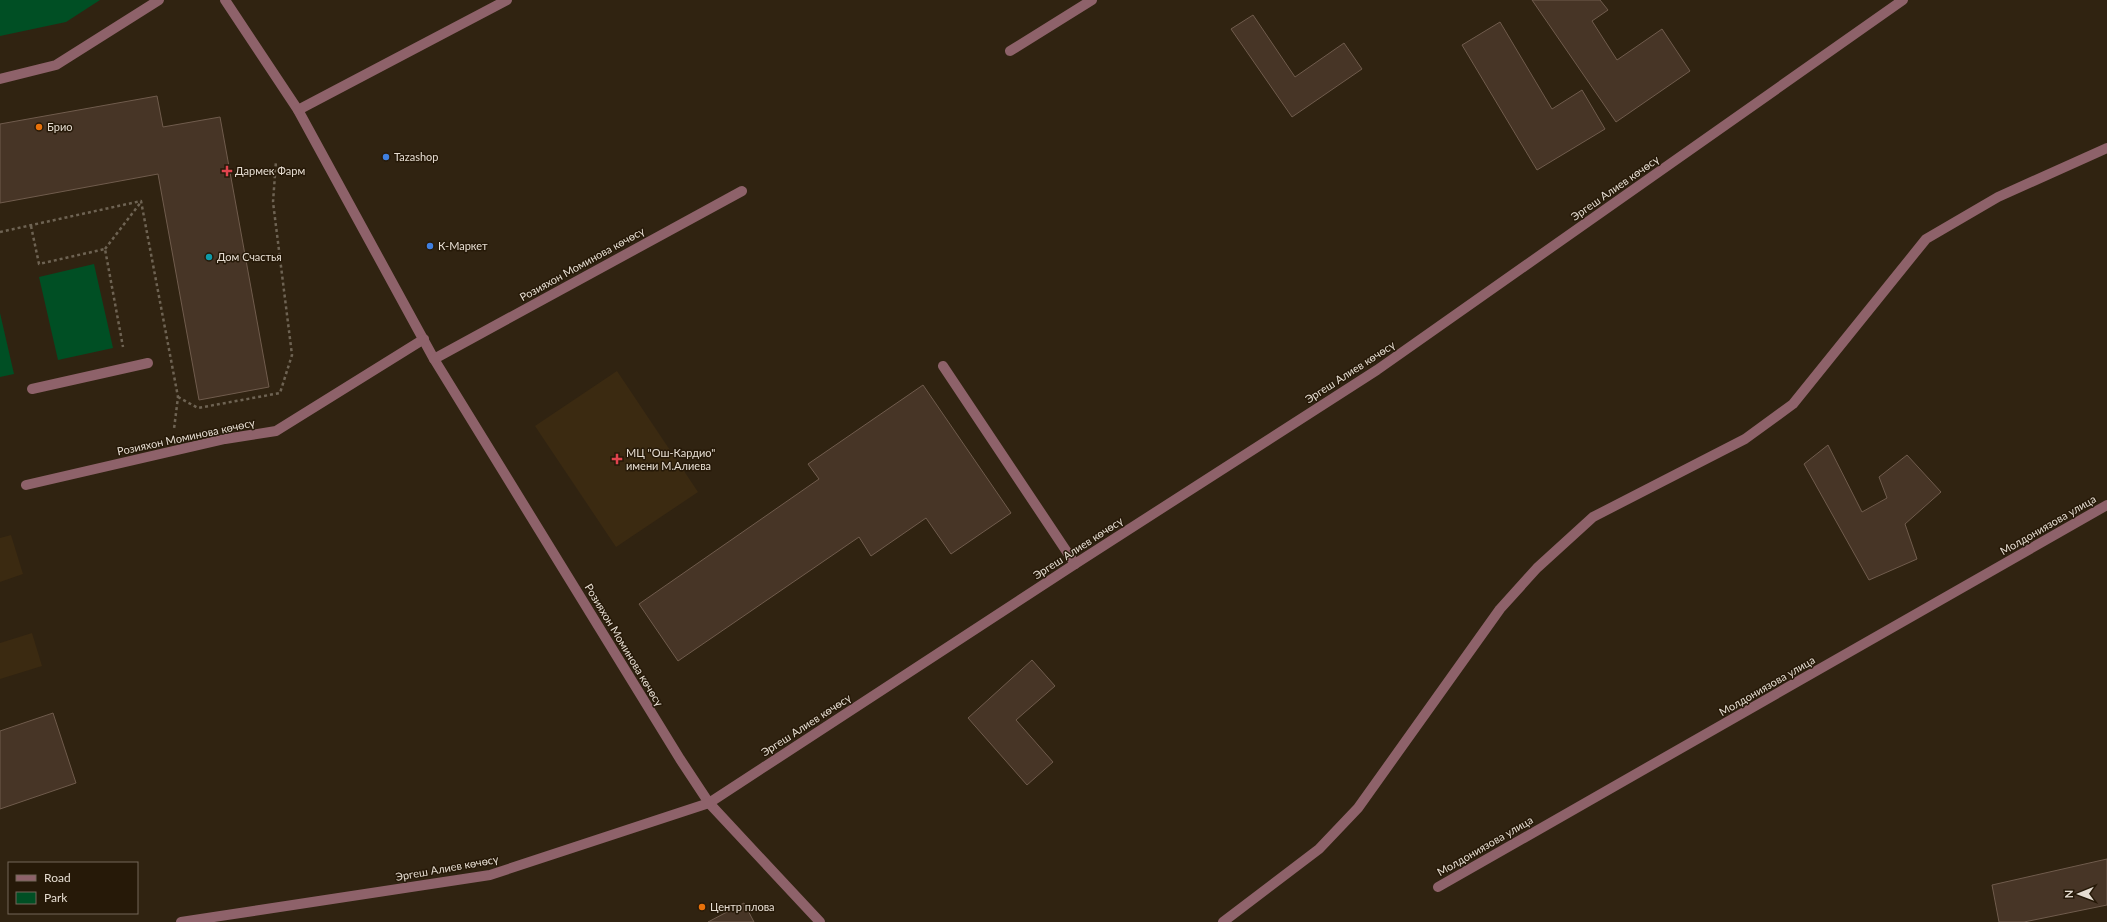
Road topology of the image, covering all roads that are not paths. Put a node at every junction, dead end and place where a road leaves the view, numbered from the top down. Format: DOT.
graph roads {
  1 [pos="159,0"];
  2 [pos="225,0"];
  3 [pos="507,0"];
  4 [pos="1092,0"];
  5 [pos="1903,0"];
  6 [pos="1010,51"];
  7 [pos="0,79"];
  8 [pos="298,110"];
  9 [pos="2107,148"];
  10 [pos="742,191"];
  11 [pos="424,339"];
  12 [pos="434,359"];
  13 [pos="148,363"];
  14 [pos="943,366"];
  15 [pos="32,389"];
  16 [pos="26,486"];
  17 [pos="2107,505"];
  18 [pos="1074,564"];
  19 [pos="709,803"];
  20 [pos="1438,887"];
  21 [pos="181,922"];
  22 [pos="820,922"];
  23 [pos="1223,922"];
  1 -- 7 [label="street"];
  2 -- 8 [label="street, Розияхон Моминова көчөсү"];
  3 -- 8 [label="street"];
  4 -- 6 [label="street"];
  5 -- 18 [label="street, Эргеш Алиев көчөсү"];
  8 -- 11 [label="street, Розияхон Моминова көчөсү"];
  9 -- 23 [label="street"];
  10 -- 12 [label="street, Розияхон Моминова көчөсү"];
  11 -- 12 [label="street, Розияхон Моминова көчөсү"];
  11 -- 16 [label="street, Розияхон Моминова көчөсү"];
  12 -- 19 [label="street, Розияхон Моминова көчөсү"];
  13 -- 15 [label="street"];
  14 -- 18 [label="street"];
  17 -- 20 [label="street, Молдониязова улица"];
  18 -- 19 [label="street, Эргеш Алиев көчөсү"];
  19 -- 21 [label="street, Эргеш Алиев көчөсү"];
  19 -- 22 [label="street, Розияхон Моминова көчөсү"];
}
